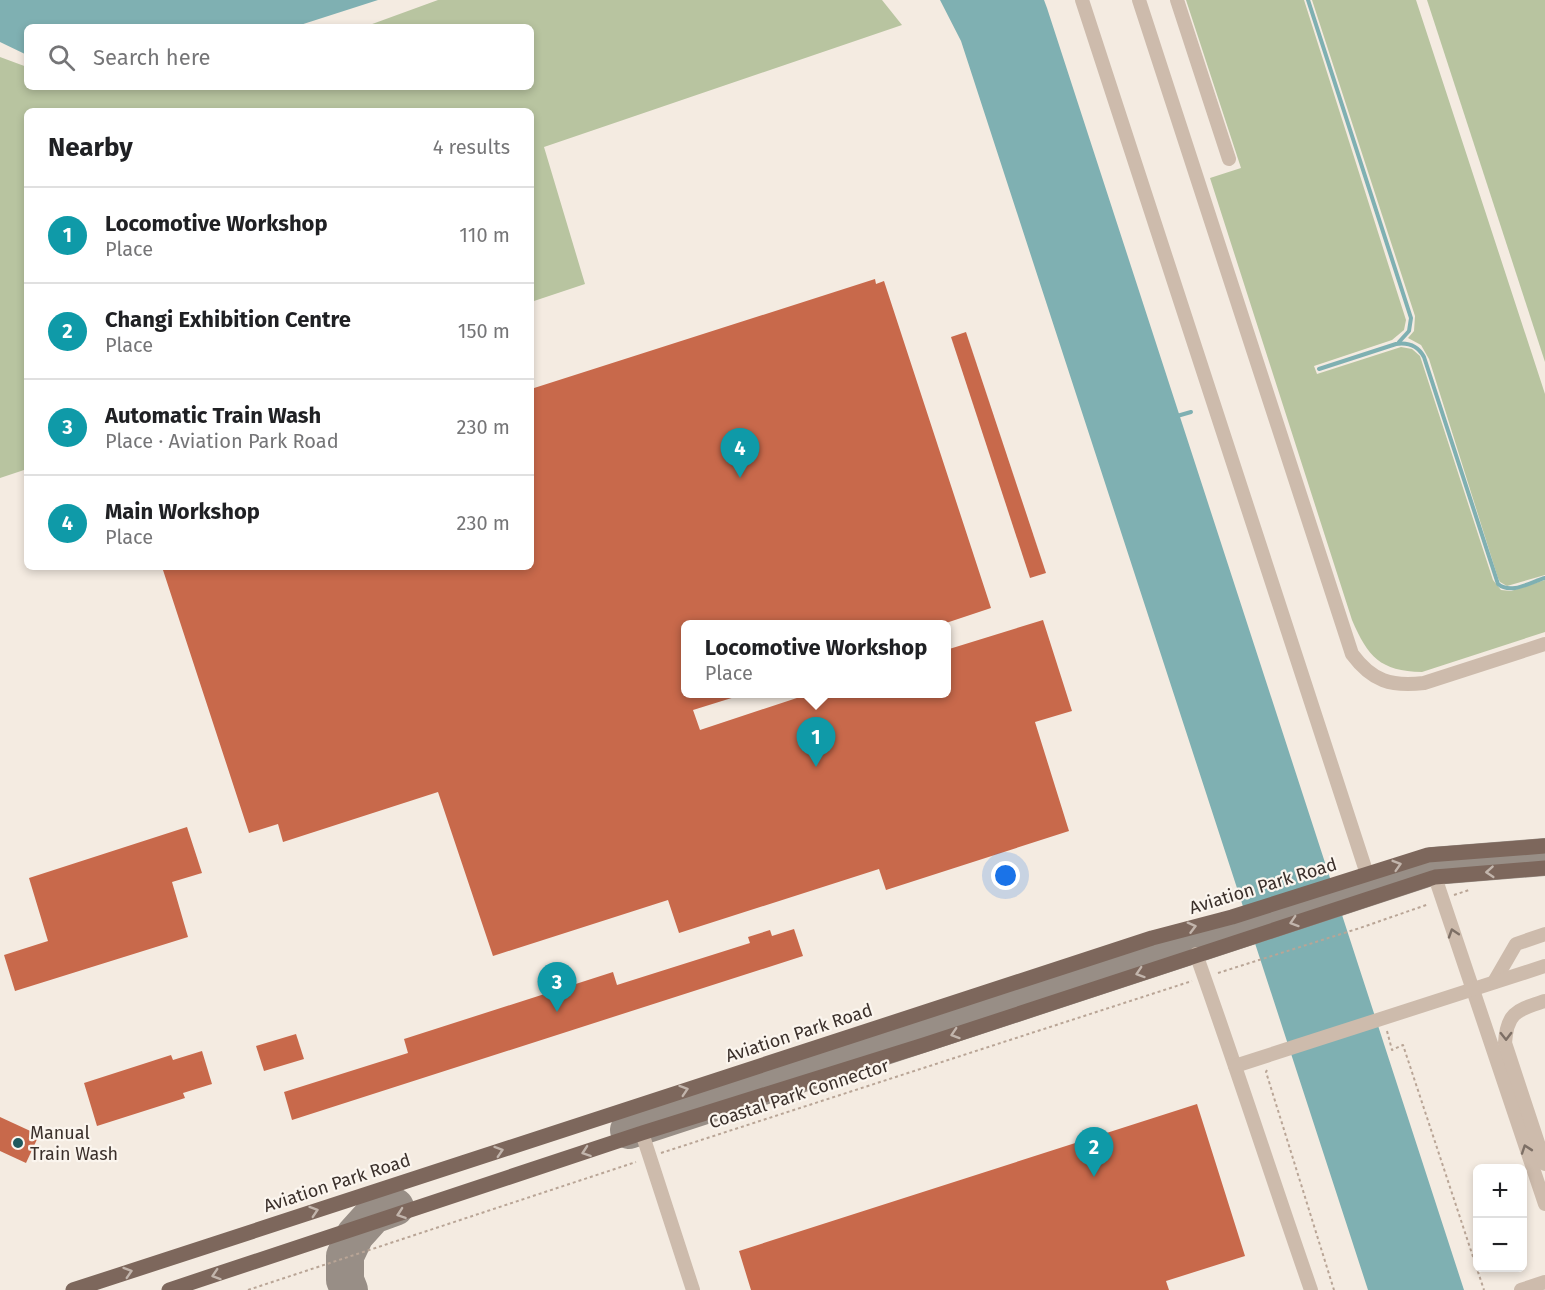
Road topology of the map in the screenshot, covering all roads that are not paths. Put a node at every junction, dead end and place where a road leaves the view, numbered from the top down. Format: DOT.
graph roads {
  1 [pos="1082,0"];
  2 [pos="1139,0"];
  3 [pos="1177,0"];
  4 [pos="1229,159"];
  5 [pos="1545,644"];
  6 [pos="1545,846"];
  7 [pos="1545,868"];
  8 [pos="1367,874"];
  9 [pos="1435,877"];
  10 [pos="1545,934"];
  11 [pos="1196,954"];
  12 [pos="1545,966"];
  13 [pos="1494,982"];
  14 [pos="1471,989"];
  15 [pos="1545,1001"];
  16 [pos="1235,1066"];
  17 [pos="642,1134"];
  18 [pos="1545,1164"];
  19 [pos="1545,1204"];
  20 [pos="1545,1282"];
  21 [pos="73,1290"];
  22 [pos="169,1290"];
  23 [pos="693,1290"];
  24 [pos="1311,1290"];
  25 [pos="1521,1290"];
  1 -- 8 [label="lane"];
  2 -- 5 [label="lane"];
  3 -- 4 [label="lane"];
  8 -- 6 [label="main road, Aviation Park Road, one-way"];
  7 -- 9 [label="main road, one-way"];
  21 -- 8 [label="main road, Aviation Park Road, one-way"];
  9 -- 11 [label="main road, one-way"];
  14 -- 9 [label="lane, one-way"];
  10 -- 13 [label="lane"];
  11 -- 16 [label="lane"];
  11 -- 17 [label="main road, one-way"];
  12 -- 13 [label="lane"];
  13 -- 14 [label="lane"];
  14 -- 16 [label="lane"];
  19 -- 14 [label="lane, one-way"];
  15 -- 18 [label="lane, one-way"];
  16 -- 24 [label="lane"];
  17 -- 22 [label="main road, one-way"];
  17 -- 23 [label="lane"];
  20 -- 25 [label="lane"];
}
